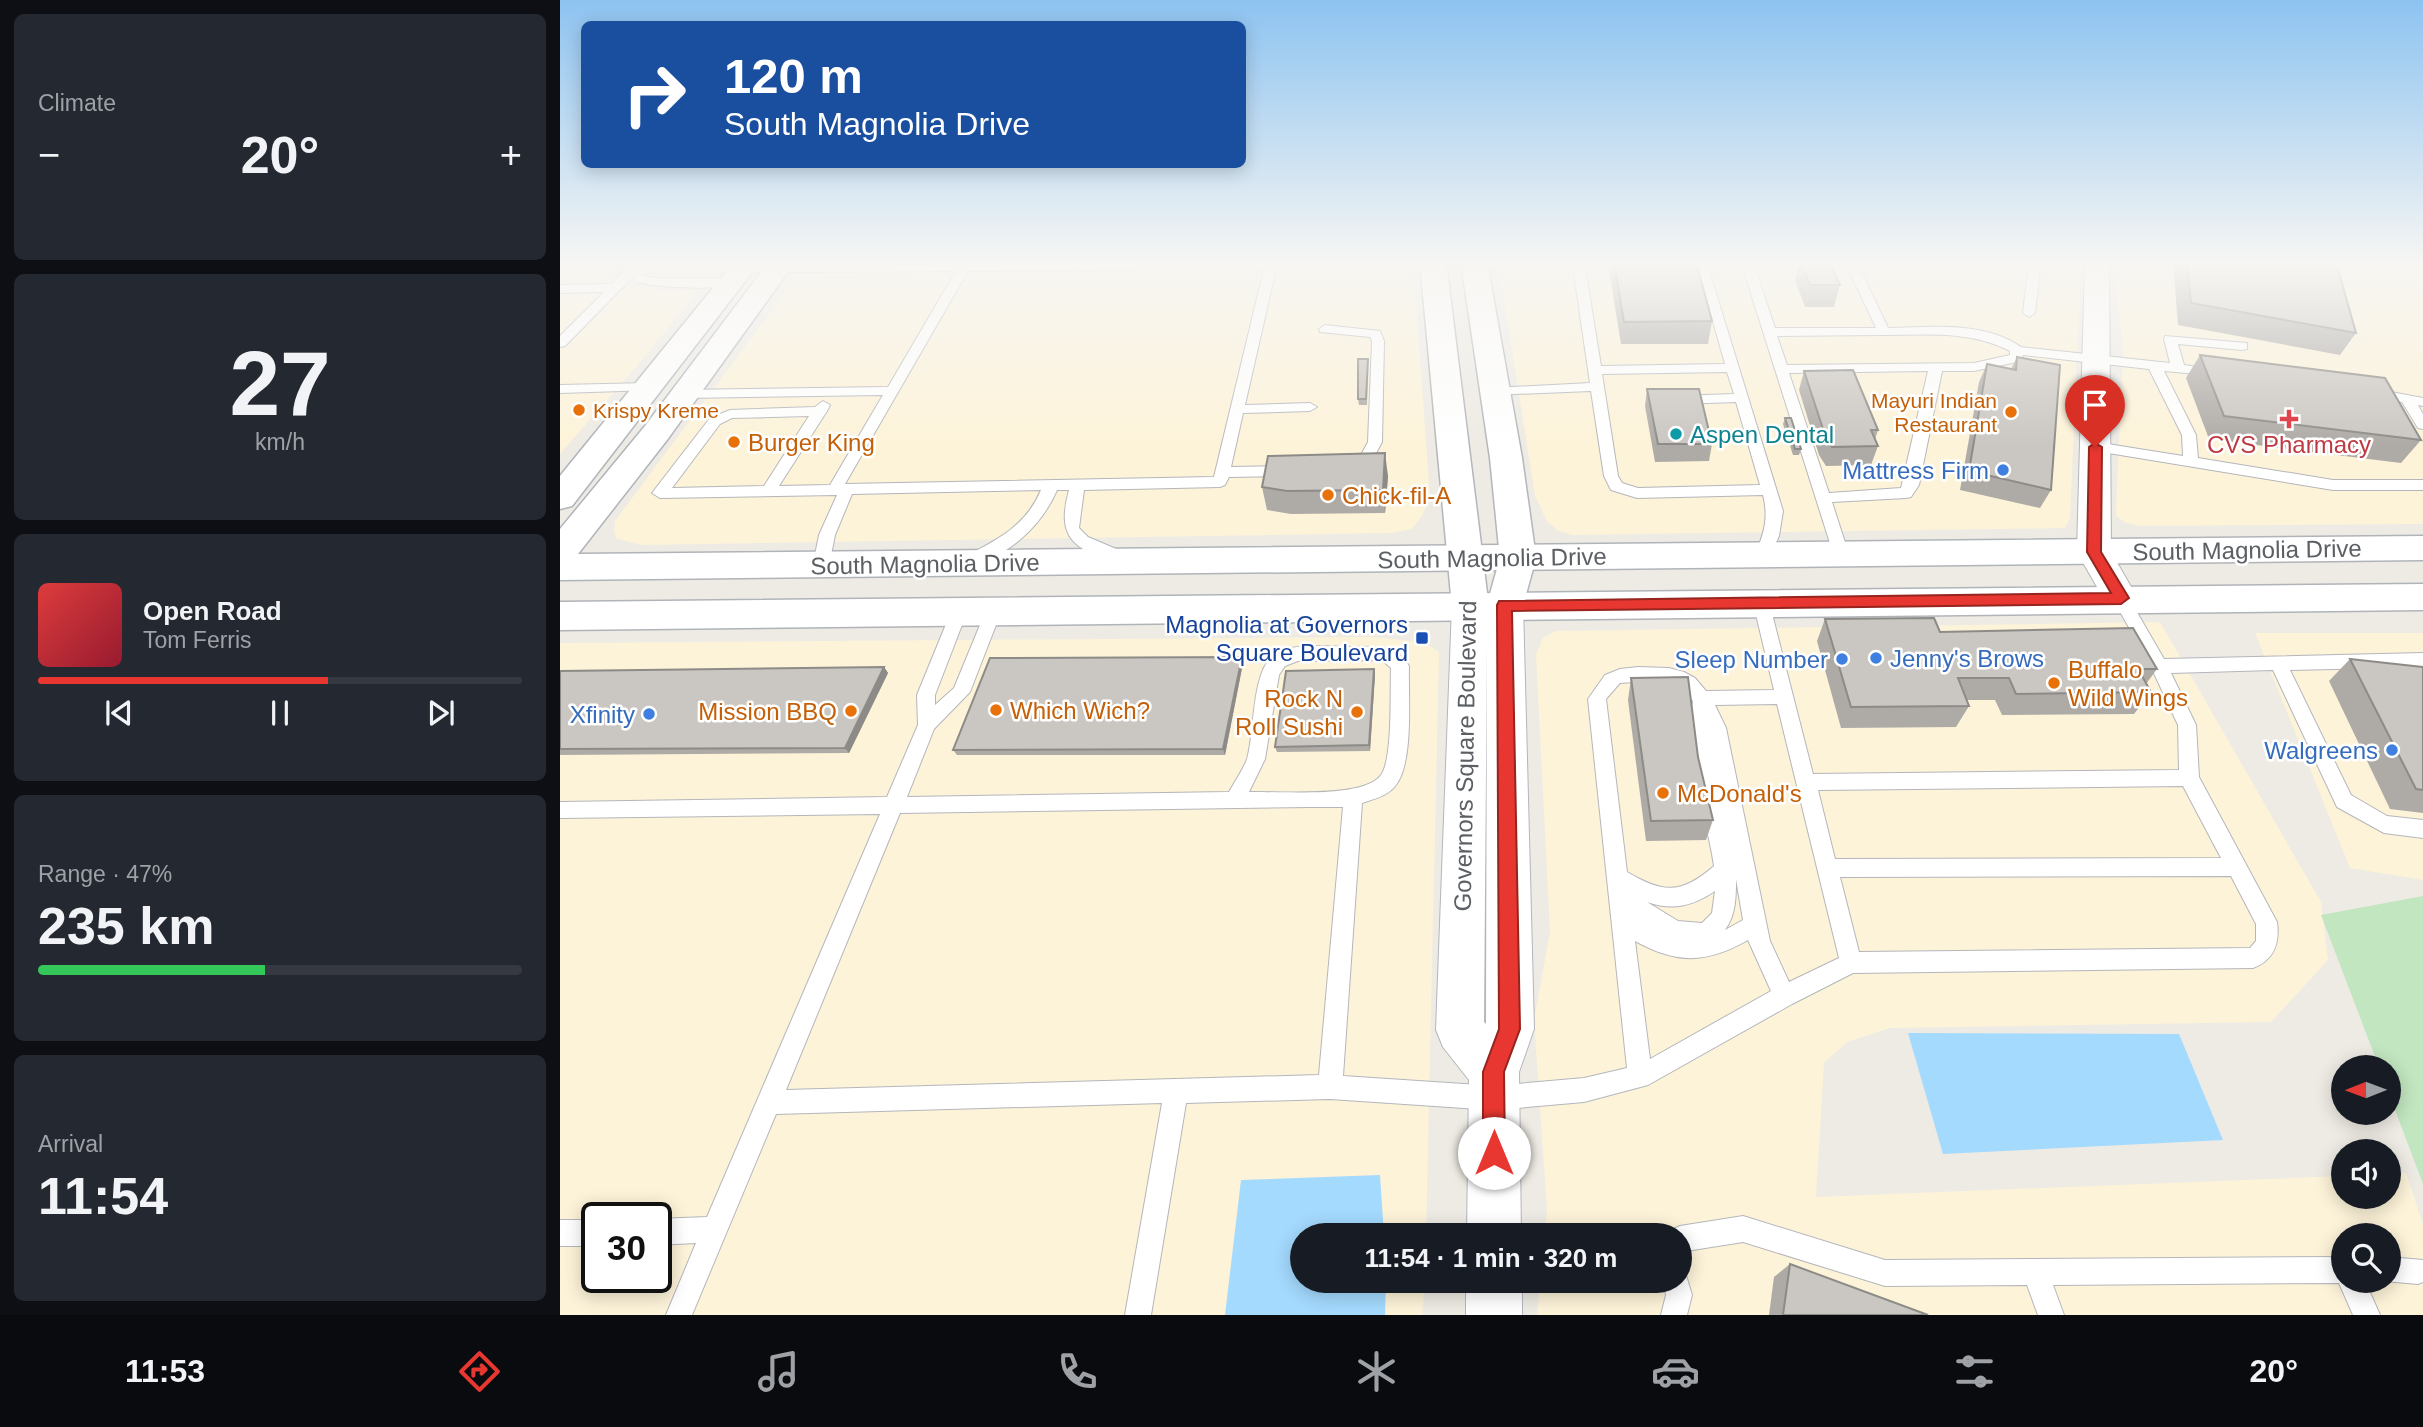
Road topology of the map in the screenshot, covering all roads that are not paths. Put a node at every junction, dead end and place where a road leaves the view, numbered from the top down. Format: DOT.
graph roads {
  1 [pos="577,323"];
  2 [pos="698,323"];
  3 [pos="737,323"];
  4 [pos="932,323"];
  5 [pos="1258,323"];
  6 [pos="1440,323"];
  7 [pos="1484,323"];
  8 [pos="1587,323"];
  9 [pos="1719,323"];
  10 [pos="1766,323"];
  11 [pos="1880,323"];
  12 [pos="2097,323"];
  13 [pos="1325,330"];
  14 [pos="1769,332"];
  15 [pos="1884,332"];
  16 [pos="563,337"];
  17 [pos="2242,346"];
  18 [pos="2016,351"];
  19 [pos="2098,358"];
  20 [pos="2154,365"];
  21 [pos="1732,368"];
  22 [pos="1936,368"];
  23 [pos="1781,369"];
  24 [pos="2178,369"];
  25 [pos="1594,370"];
  26 [pos="2232,375"];
  27 [pos="648,387"];
  28 [pos="1597,387"];
  29 [pos="562,391"];
  30 [pos="893,391"];
  31 [pos="1495,391"];
  32 [pos="832,392"];
  33 [pos="2366,392"];
  34 [pos="685,394"];
  35 [pos="1742,398"];
  36 [pos="2407,399"];
  37 [pos="1657,401"];
  38 [pos="2423,402"];
  39 [pos="1310,407"];
  40 [pos="1238,409"];
  41 [pos="820,411"];
  42 [pos="2423,425"];
  43 [pos="2095,447"];
  44 [pos="2191,462"];
  45 [pos="1339,468"];
  46 [pos="1301,471"];
  47 [pos="1223,472"];
  48 [pos="1051,485"];
  49 [pos="1078,485"];
  50 [pos="2423,485"];
  51 [pos="565,489"];
  52 [pos="841,489"];
  53 [pos="1769,490"];
  54 [pos="768,491"];
  55 [pos="1822,498"];
  56 [pos="2423,548"];
  57 [pos="2094,552"];
  58 [pos="560,553"];
  59 [pos="1841,555"];
  60 [pos="1762,556"];
  61 [pos="1518,558"];
  62 [pos="1464,559"];
  63 [pos="1132,562"];
  64 [pos="965,564"];
  65 [pos="821,565"];
  66 [pos="560,567"];
  67 [pos="2423,597"];
  68 [pos="2121,598"];
  69 [pos="1761,602"];
  70 [pos="1488,606"];
  71 [pos="976,612"];
  72 [pos="560,616"];
  73 [pos="2423,660"];
  74 [pos="2277,663"];
  75 [pos="2159,666"];
  76 [pos="1785,697"];
  77 [pos="1703,698"];
  78 [pos="927,725"];
  79 [pos="2189,778"];
  80 [pos="1807,782"];
  81 [pos="1353,798"];
  82 [pos="1235,800"];
  83 [pos="892,805"];
  84 [pos="560,810"];
  85 [pos="2423,829"];
  86 [pos="2236,867"];
  87 [pos="1828,868"];
  88 [pos="1724,870"];
  89 [pos="1616,876"];
  90 [pos="1621,920"];
  91 [pos="1755,925"];
  92 [pos="1851,962"];
  93 [pos="1784,996"];
  94 [pos="1640,1077"];
  95 [pos="1494,1085"];
  96 [pos="1330,1087"];
  97 [pos="1176,1091"];
  98 [pos="769,1102"];
  99 [pos="1494,1223"];
  100 [pos="714,1230"];
  101 [pos="672,1231"];
  102 [pos="560,1233"];
  103 [pos="581,1233"];
  104 [pos="1692,1237"];
  105 [pos="2331,1270"];
  106 [pos="2401,1270"];
  107 [pos="2418,1270"];
  108 [pos="2035,1272"];
  109 [pos="1494,1293"];
  110 [pos="1679,1293"];
  111 [pos="2357,1293"];
  112 [pos="679,1315"];
  113 [pos="1138,1315"];
  114 [pos="1494,1315"];
  115 [pos="1674,1315"];
  116 [pos="2051,1315"];
  117 [pos="2367,1315"];
  1 -- 16 [label="lane"];
  2 -- 27 [label="main road"];
  3 -- 34 [label="main road"];
  4 -- 30 [label="lane"];
  5 -- 40 [label="lane"];
  6 -- 62 [label="main road, Governors Square Boulevard"];
  7 -- 31 [label="main road, Governors Square Boulevard"];
  8 -- 25 [label="lane"];
  9 -- 21 [label="lane"];
  10 -- 14 [label="lane"];
  11 -- 15 [label="lane"];
  12 -- 19 [label="street"];
  13 -- 45 [label="lane"];
  14 -- 15 [label="lane"];
  14 -- 23 [label="lane"];
  15 -- 18 [label="lane"];
  17 -- 24 [label="lane"];
  18 -- 19 [label="lane"];
  18 -- 22 [label="lane"];
  19 -- 20 [label="lane"];
  19 -- 43 [label="street"];
  20 -- 24 [label="lane"];
  20 -- 44 [label="lane"];
  21 -- 25 [label="lane"];
  21 -- 35 [label="lane"];
  22 -- 23 [label="lane"];
  22 -- 55 [label="lane"];
  23 -- 55 [label="lane"];
  24 -- 26 [label="lane"];
  25 -- 28 [label="lane"];
  27 -- 29 [label="lane"];
  27 -- 51 [label="main road"];
  28 -- 31 [label="lane"];
  28 -- 53 [label="lane"];
  30 -- 32 [label="lane"];
  30 -- 52 [label="lane"];
  31 -- 61 [label="main road, Governors Square Boulevard"];
  32 -- 34 [label="lane"];
  32 -- 41 [label="lane"];
  33 -- 36 [label="lane"];
  34 -- 58 [label="main road"];
  35 -- 37 [label="lane"];
  35 -- 53 [label="lane"];
  36 -- 38 [label="lane"];
  36 -- 42 [label="lane"];
  39 -- 40 [label="lane"];
  40 -- 47 [label="lane"];
  41 -- 54 [label="lane"];
  41 -- 54 [label="lane"];
  43 -- 44 [label="lane"];
  43 -- 57 [label="street"];
  44 -- 50 [label="lane"];
  46 -- 47 [label="lane"];
  47 -- 49 [label="lane"];
  48 -- 49 [label="lane"];
  48 -- 52 [label="lane"];
  48 -- 64 [label="lane"];
  49 -- 63 [label="lane"];
  52 -- 54 [label="lane"];
  52 -- 65 [label="lane"];
  53 -- 60 [label="lane"];
  55 -- 59 [label="lane"];
  56 -- 57 [label="main road, South Magnolia Drive"];
  57 -- 59 [label="main road, South Magnolia Drive"];
  57 -- 68 [label="street"];
  59 -- 60 [label="main road, South Magnolia Drive"];
  60 -- 61 [label="main road, South Magnolia Drive"];
  61 -- 62 [label="main road, South Magnolia Drive"];
  61 -- 70 [label="main road, Governors Square Boulevard"];
  62 -- 63 [label="main road, South Magnolia Drive"];
  62 -- 70 [label="main road, Governors Square Boulevard"];
  63 -- 64 [label="main road, South Magnolia Drive"];
  64 -- 65 [label="main road, South Magnolia Drive"];
  65 -- 66 [label="main road, South Magnolia Drive"];
  67 -- 68 [label="main road, South Magnolia Drive"];
  68 -- 69 [label="main road, South Magnolia Drive"];
  68 -- 75 [label="lane"];
  69 -- 70 [label="main road, South Magnolia Drive"];
  69 -- 76 [label="lane"];
  70 -- 71 [label="main road, South Magnolia Drive"];
  70 -- 95 [label="street, Governors Square Boulevard"];
  71 -- 72 [label="main road, South Magnolia Drive"];
  71 -- 78 [label="lane"];
  71 -- 78 [label="lane"];
  73 -- 74 [label="lane"];
  74 -- 75 [label="lane"];
  74 -- 85 [label="lane"];
  75 -- 79 [label="lane"];
  76 -- 77 [label="lane"];
  76 -- 80 [label="lane"];
  77 -- 88 [label="lane"];
  77 -- 89 [label="lane"];
  77 -- 91 [label="lane"];
  78 -- 83 [label="lane"];
  79 -- 80 [label="lane"];
  79 -- 86 [label="lane"];
  80 -- 87 [label="lane"];
  81 -- 82 [label="lane"];
  81 -- 82 [label="lane"];
  81 -- 96 [label="lane"];
  82 -- 83 [label="lane"];
  83 -- 84 [label="lane"];
  83 -- 98 [label="lane"];
  86 -- 87 [label="lane"];
  86 -- 92 [label="lane"];
  87 -- 92 [label="lane"];
  88 -- 89 [label="lane"];
  88 -- 89 [label="lane"];
  89 -- 90 [label="lane"];
  90 -- 91 [label="lane"];
  90 -- 94 [label="lane"];
  91 -- 93 [label="lane"];
  92 -- 93 [label="lane"];
  93 -- 94 [label="lane"];
  94 -- 95 [label="lane"];
  95 -- 96 [label="lane"];
  95 -- 99 [label="street"];
  96 -- 97 [label="lane"];
  97 -- 98 [label="lane"];
  97 -- 113 [label="lane"];
  98 -- 100 [label="lane"];
  100 -- 101 [label="lane"];
  100 -- 112 [label="lane"];
  102 -- 103 [label="lane"];
  104 -- 108 [label="lane"];
  105 -- 108 [label="lane"];
  106 -- 107 [label="lane"];
  108 -- 116 [label="lane"];
  109 -- 114 [label="street"];
  110 -- 115 [label="lane"];
  111 -- 117 [label="lane"];
}
